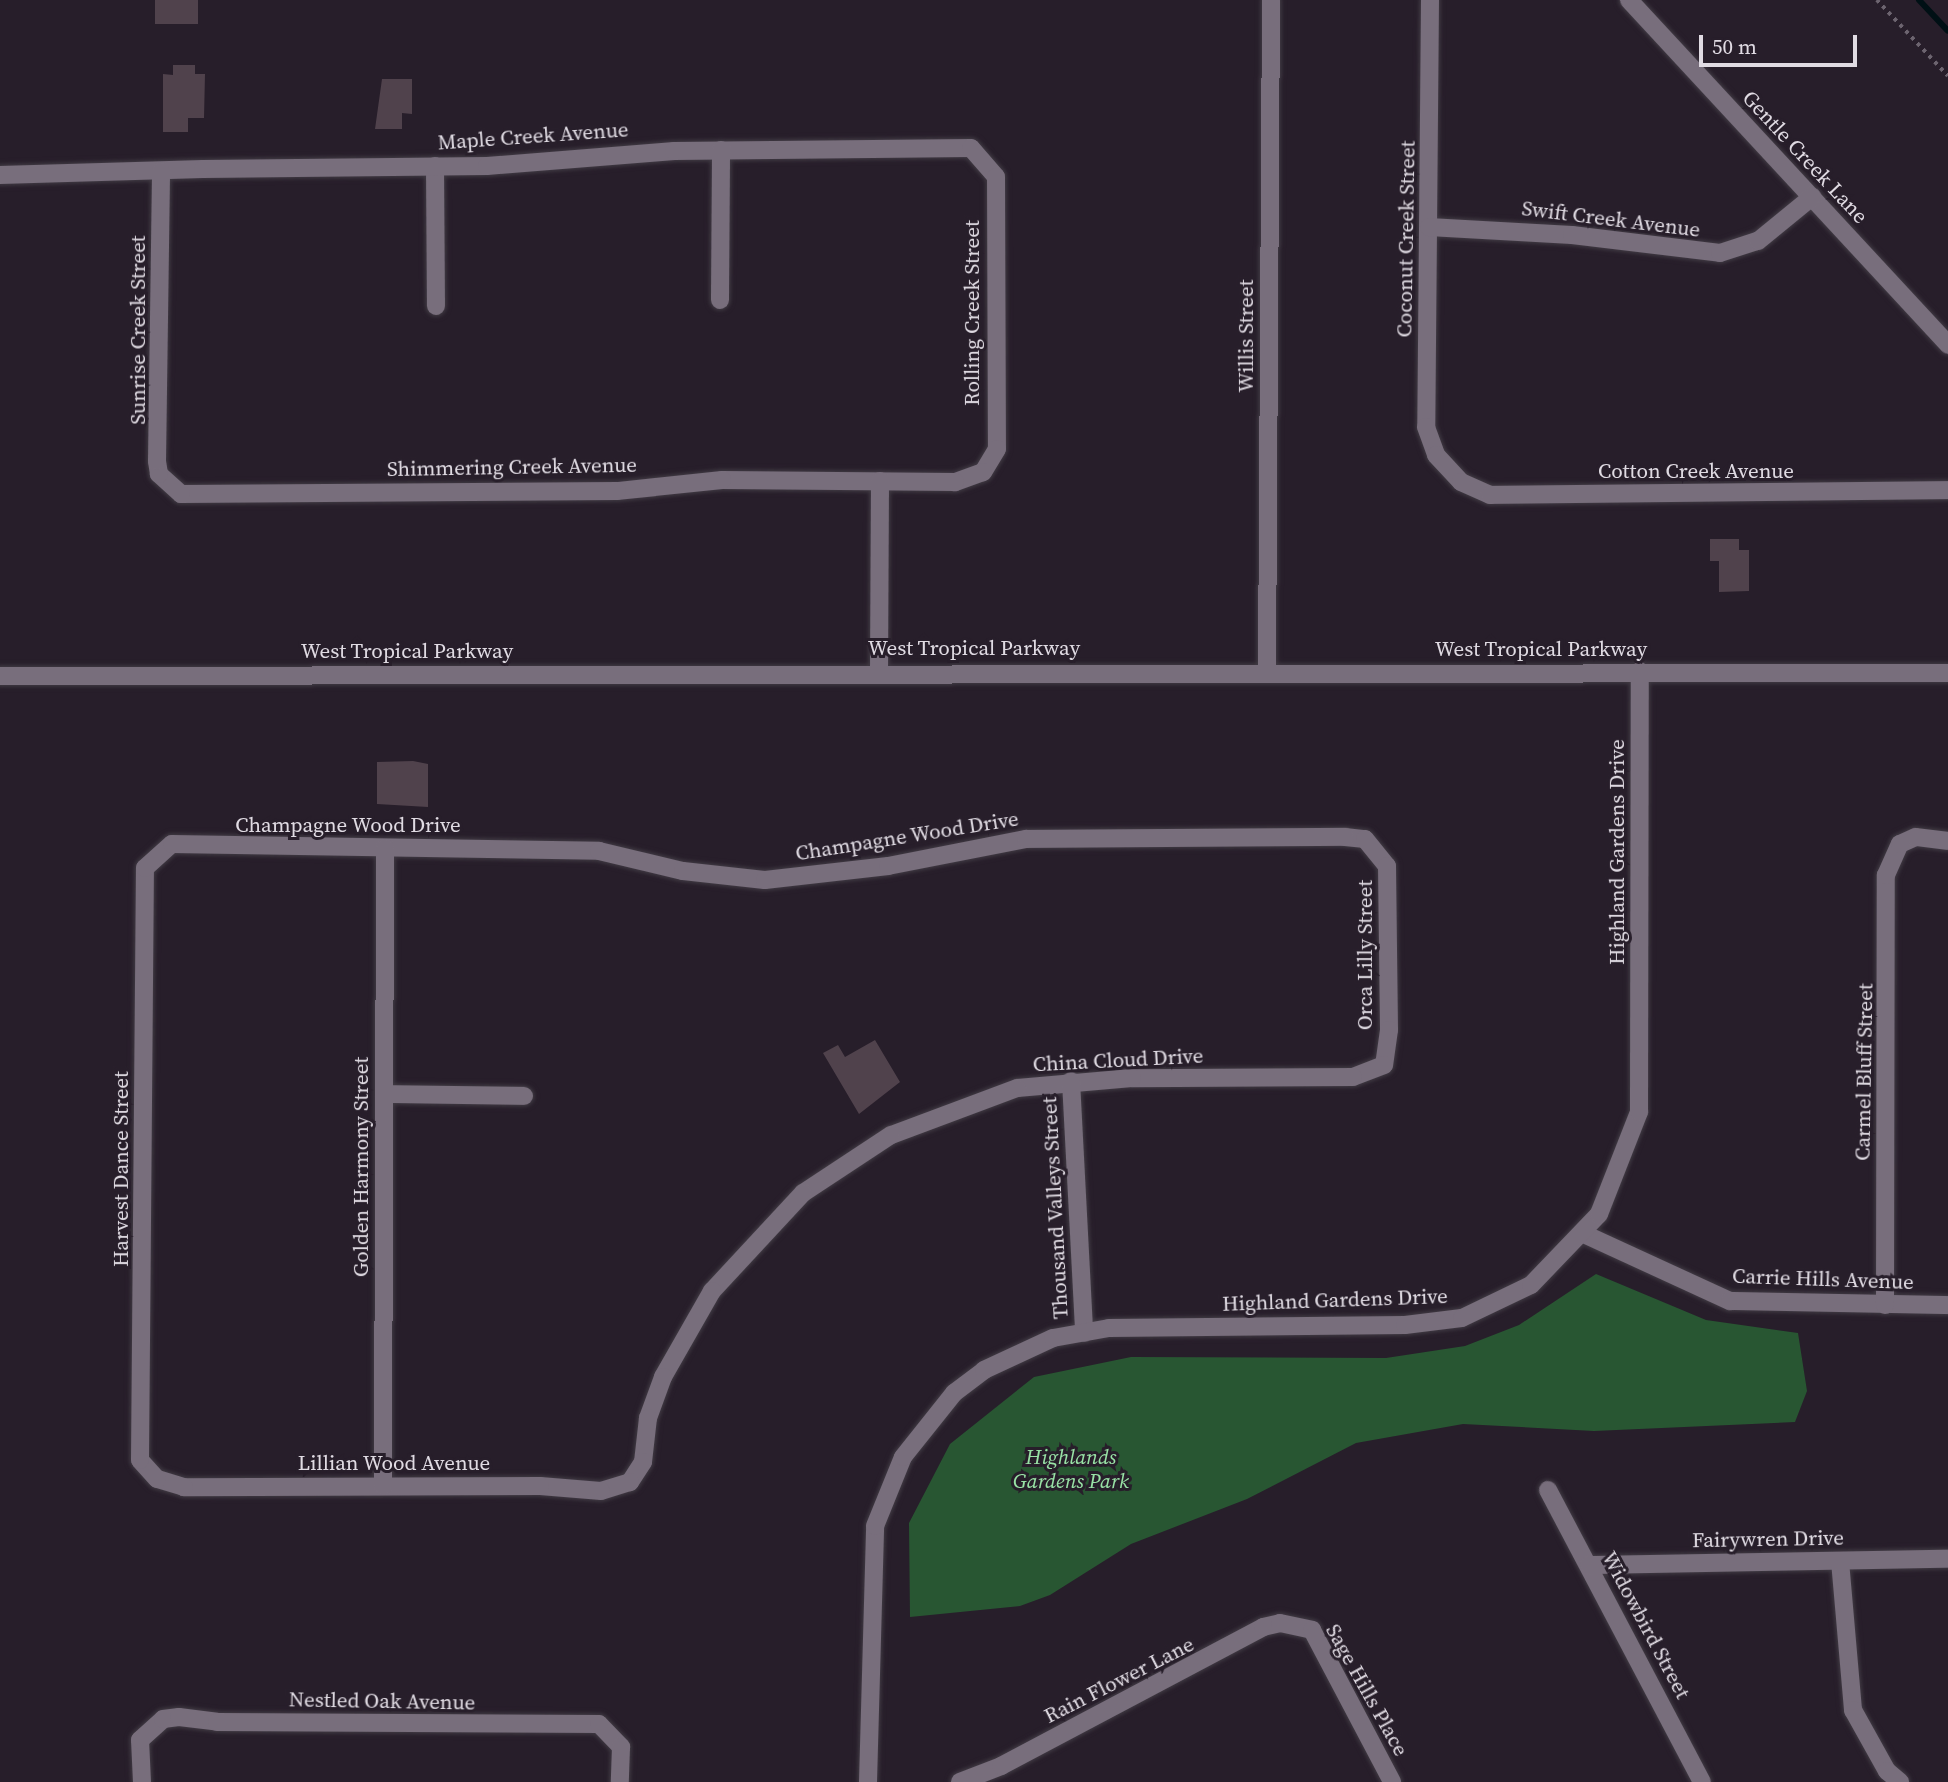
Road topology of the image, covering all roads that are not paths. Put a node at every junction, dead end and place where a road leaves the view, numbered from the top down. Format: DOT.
graph roads {
  1 [pos="1272,0"];
  2 [pos="1430,0"];
  3 [pos="1629,0"];
  4 [pos="721,150"];
  5 [pos="981,156"];
  6 [pos="435,166"];
  7 [pos="162,171"];
  8 [pos="0,175"];
  9 [pos="1812,197"];
  10 [pos="1429,227"];
  11 [pos="720,300"];
  12 [pos="436,306"];
  13 [pos="1948,345"];
  14 [pos="983,472"];
  15 [pos="1450,472"];
  16 [pos="880,481"];
  17 [pos="168,485"];
  18 [pos="1948,490"];
  19 [pos="879,671"];
  20 [pos="1640,671"];
  21 [pos="1266,672"];
  22 [pos="1948,673"];
  23 [pos="0,676"];
  24 [pos="1948,841"];
  25 [pos="1376,847"];
  26 [pos="385,848"];
  27 [pos="155,854"];
  28 [pos="1384,1065"];
  29 [pos="1071,1081"];
  30 [pos="384,1094"];
  31 [pos="524,1096"];
  32 [pos="1584,1234"];
  33 [pos="1885,1305"];
  34 [pos="1948,1305"];
  35 [pos="1084,1333"];
  36 [pos="157,1479"];
  37 [pos="630,1482"];
  38 [pos="383,1486"];
  39 [pos="1548,1490"];
  40 [pos="1948,1559"];
  41 [pos="1840,1561"];
  42 [pos="1589,1565"];
  43 [pos="1298,1625"];
  44 [pos="142,1782"];
  45 [pos="620,1782"];
  46 [pos="868,1782"];
  47 [pos="960,1782"];
  48 [pos="1392,1782"];
  49 [pos="1702,1782"];
  50 [pos="1900,1782"];
  1 -- 21 [label="street, Willis Street"];
  2 -- 10 [label="street, Coconut Creek Street"];
  3 -- 9 [label="street, Gentle Creek Lane"];
  4 -- 5 [label="street, Maple Creek Avenue"];
  4 -- 6 [label="street, Maple Creek Avenue"];
  4 -- 11 [label="street"];
  5 -- 14 [label="street, Rolling Creek Street"];
  6 -- 7 [label="street, Maple Creek Avenue"];
  6 -- 12 [label="street"];
  7 -- 8 [label="street, Maple Creek Avenue"];
  7 -- 17 [label="street, Sunrise Creek Street"];
  9 -- 10 [label="street, Swift Creek Avenue"];
  9 -- 13 [label="street, Gentle Creek Lane"];
  10 -- 15 [label="street, Coconut Creek Street"];
  14 -- 16 [label="street, Shimmering Creek Avenue"];
  15 -- 18 [label="street, Cotton Creek Avenue"];
  16 -- 17 [label="street, Shimmering Creek Avenue"];
  16 -- 19 [label="street"];
  19 -- 21 [label="street, West Tropical Parkway"];
  19 -- 23 [label="street, West Tropical Parkway"];
  20 -- 21 [label="street, West Tropical Parkway"];
  20 -- 22 [label="street, West Tropical Parkway"];
  20 -- 32 [label="street, Highland Gardens Drive"];
  24 -- 33 [label="street, Carmel Bluff Street"];
  25 -- 26 [label="street, Champagne Wood Drive"];
  25 -- 28 [label="street, Orca Lilly Street"];
  26 -- 27 [label="street, Champagne Wood Drive"];
  26 -- 30 [label="street, Golden Harmony Street"];
  27 -- 36 [label="street, Harvest Dance Street"];
  28 -- 29 [label="street, China Cloud Drive"];
  29 -- 35 [label="street, Thousand Valleys Street"];
  29 -- 37 [label="street, China Cloud Drive"];
  30 -- 31 [label="street"];
  30 -- 38 [label="street, Golden Harmony Street"];
  32 -- 33 [label="street, Carrie Hills Avenue"];
  32 -- 35 [label="street, Highland Gardens Drive"];
  33 -- 34 [label="street, Carrie Hills Avenue"];
  35 -- 46 [label="street, Highland Gardens Drive"];
  36 -- 38 [label="street, Lillian Wood Avenue"];
  37 -- 38 [label="street, Lillian Wood Avenue"];
  39 -- 42 [label="street, Widowbird Street"];
  40 -- 41 [label="street, Fairywren Drive"];
  41 -- 42 [label="street, Fairywren Drive"];
  41 -- 50 [label="street"];
  42 -- 49 [label="street, Widowbird Street"];
  43 -- 47 [label="street, Rain Flower Lane"];
  43 -- 48 [label="street, Sage Hills Place"];
  44 -- 45 [label="street, Nestled Oak Avenue"];
}
